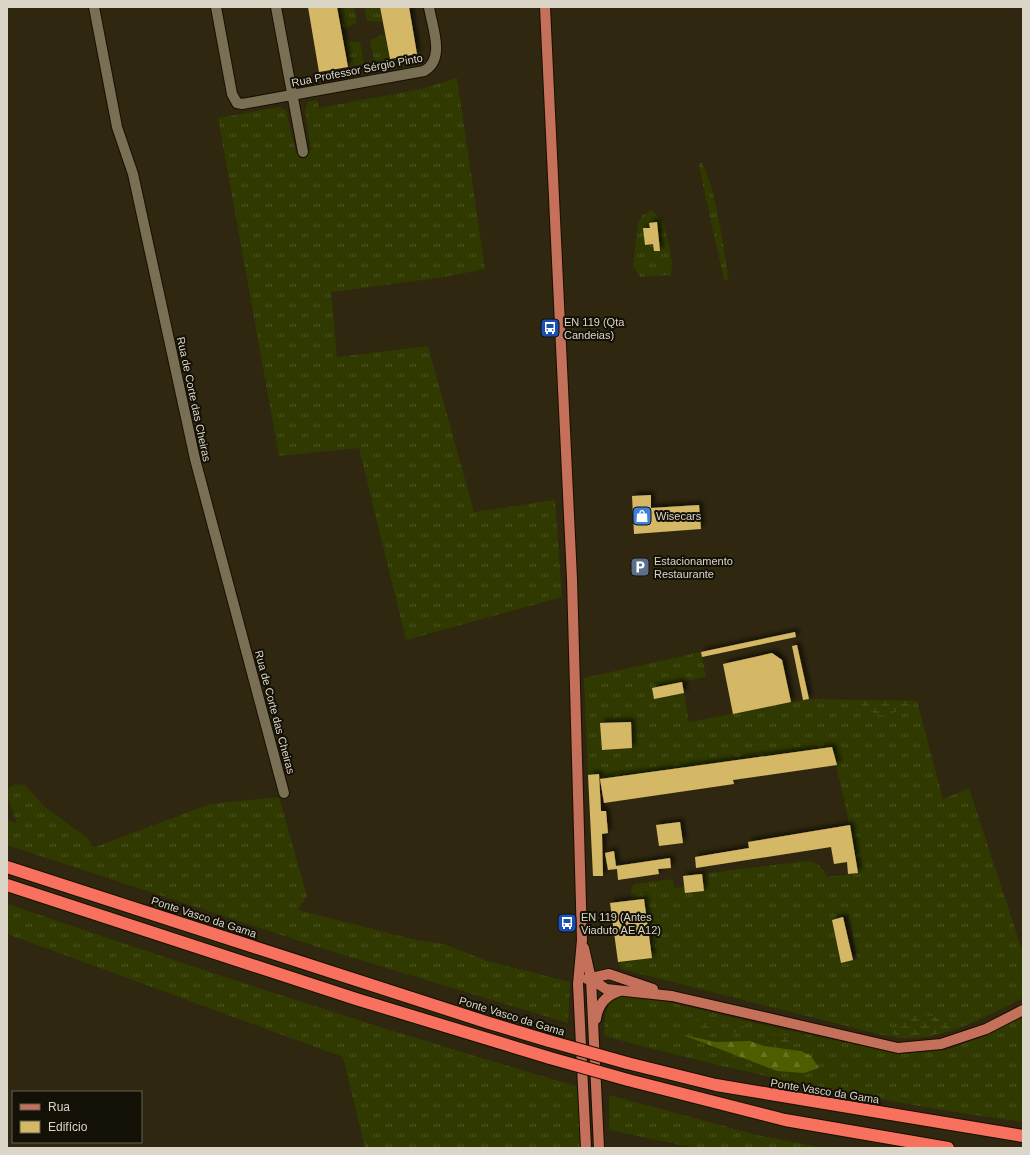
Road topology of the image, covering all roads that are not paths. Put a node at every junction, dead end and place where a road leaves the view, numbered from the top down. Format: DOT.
graph roads {
  1 [pos="94,7"];
  2 [pos="216,7"];
  3 [pos="276,7"];
  4 [pos="429,7"];
  5 [pos="545,7"];
  6 [pos="292,95"];
  7 [pos="303,152"];
  8 [pos="284,793"];
  9 [pos="7,867"];
  10 [pos="7,885"];
  11 [pos="582,940"];
  12 [pos="591,979"];
  13 [pos="578,980"];
  14 [pos="628,990"];
  15 [pos="672,996"];
  16 [pos="1023,1010"];
  17 [pos="594,1031"];
  18 [pos="1023,1136"];
  19 [pos="586,1148"];
  20 [pos="599,1148"];
  21 [pos="948,1148"];
  1 -- 8 [label="street, Rua de Corte das Cheiras"];
  2 -- 6 [label="street, Rua Professor Sérgio Pinto"];
  3 -- 6 [label="street"];
  4 -- 6 [label="street, Rua Professor Sérgio Pinto"];
  5 -- 11 [label="main road"];
  6 -- 7 [label="street"];
  9 -- 18 [label="highway, Ponte Vasco da Gama, bridge"];
  10 -- 21 [label="highway, bridge"];
  11 -- 12 [label="main road"];
  11 -- 13 [label="main road"];
  12 -- 13 [label="main road"];
  12 -- 14 [label="main road"];
  12 -- 15 [label="main road"];
  12 -- 17 [label="main road"];
  13 -- 19 [label="main road"];
  14 -- 15 [label="main road"];
  14 -- 17 [label="main road"];
  15 -- 16 [label="main road"];
  17 -- 20 [label="main road"];
}
